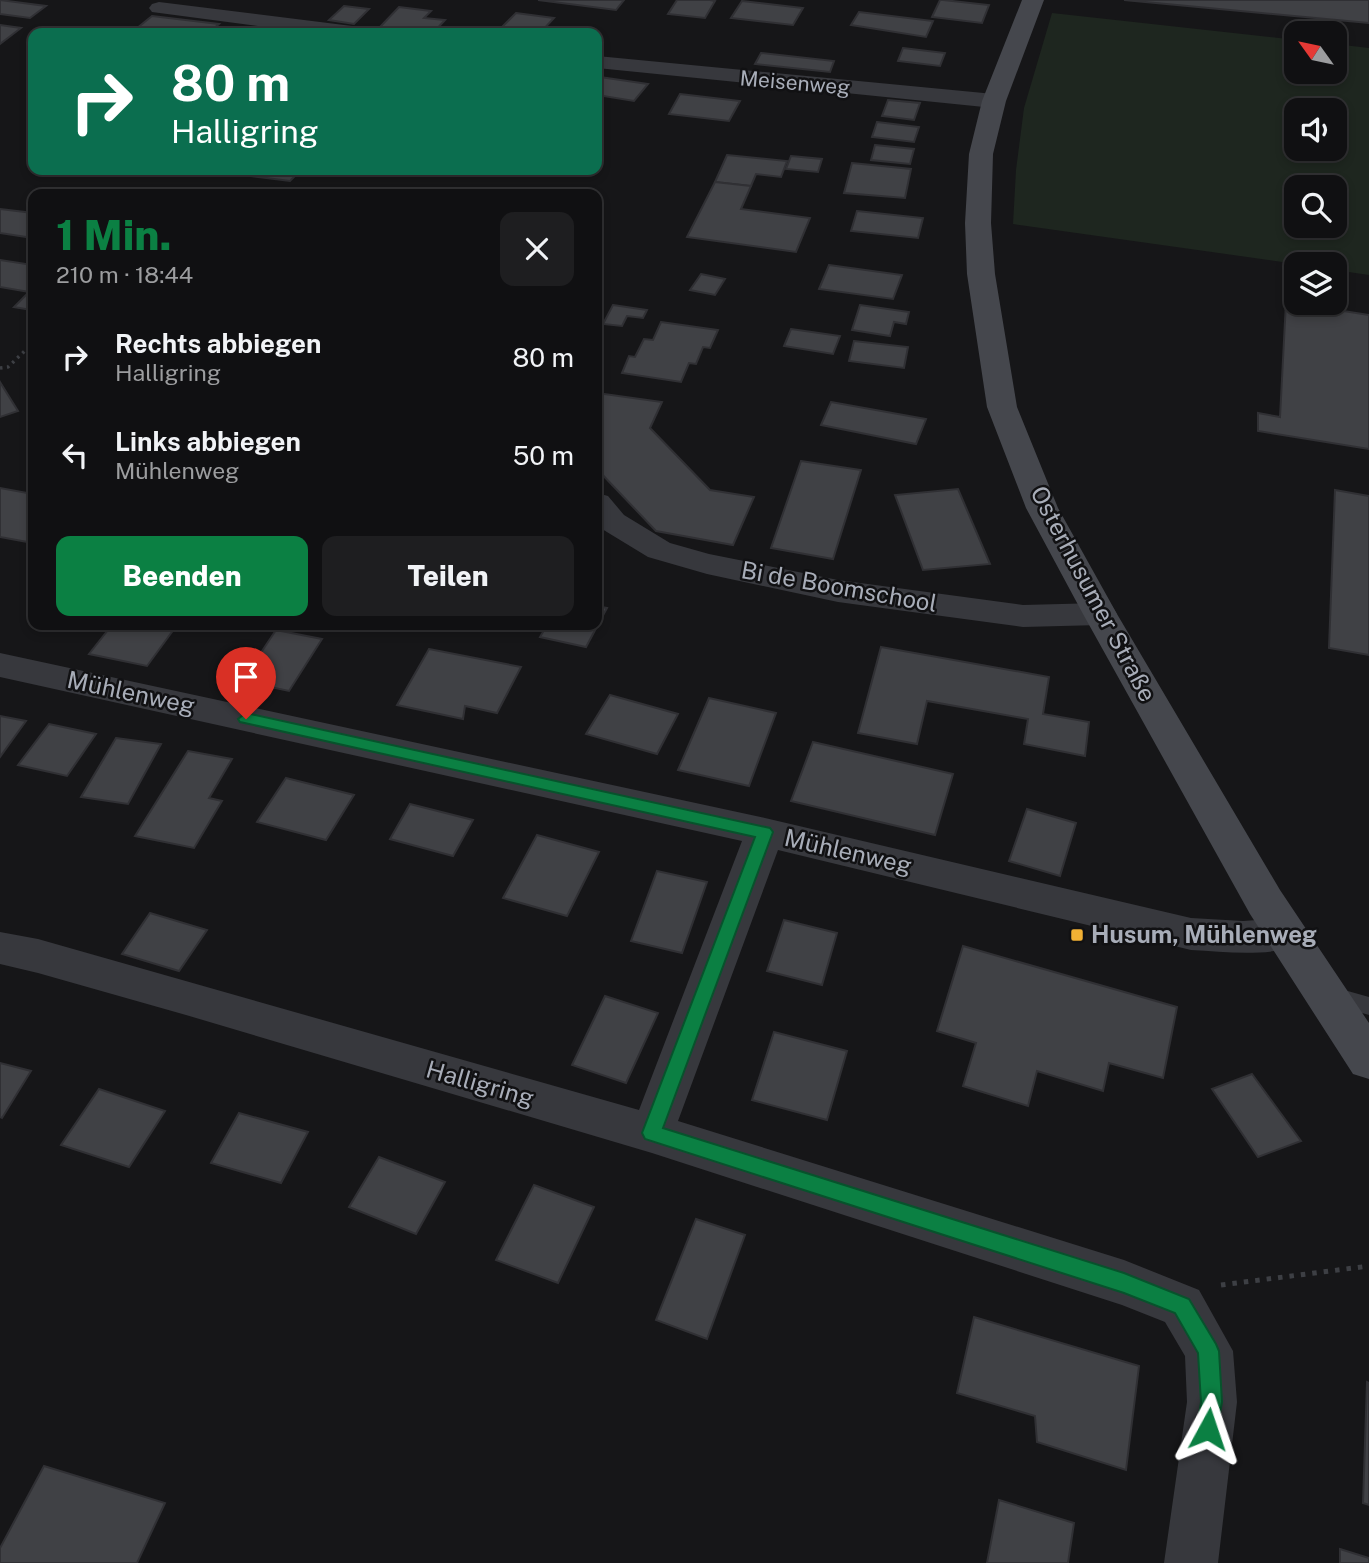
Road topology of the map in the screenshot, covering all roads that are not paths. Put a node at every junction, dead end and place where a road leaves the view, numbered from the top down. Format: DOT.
graph roads {
  1 [pos="1032,0"];
  2 [pos="159,8"];
  3 [pos="320,28"];
  4 [pos="602,62"];
  5 [pos="994,101"];
  6 [pos="602,509"];
  7 [pos="1100,614"];
  8 [pos="0,665"];
  9 [pos="765,832"];
  10 [pos="1287,934"];
  11 [pos="0,948"];
  12 [pos="1326,994"];
  13 [pos="1369,1006"];
  14 [pos="1369,1060"];
  15 [pos="652,1133"];
  16 [pos="1191,1563"];
  1 -- 5 [label="street, Osterhusumer Straße"];
  2 -- 3 [label="street"];
  4 -- 5 [label="street, Meisenweg"];
  5 -- 7 [label="street, Osterhusumer Straße"];
  6 -- 7 [label="street, Bi de Boomschool"];
  7 -- 10 [label="street, Osterhusumer Straße"];
  8 -- 9 [label="street, Mühlenweg"];
  9 -- 10 [label="street, Mühlenweg"];
  9 -- 15 [label="street"];
  10 -- 12 [label="street, Osterhusumer Straße"];
  11 -- 15 [label="street, Halligring"];
  12 -- 13 [label="lane"];
  12 -- 14 [label="street, Osterhusumer Straße"];
  15 -- 16 [label="street, Halligring"];
}
